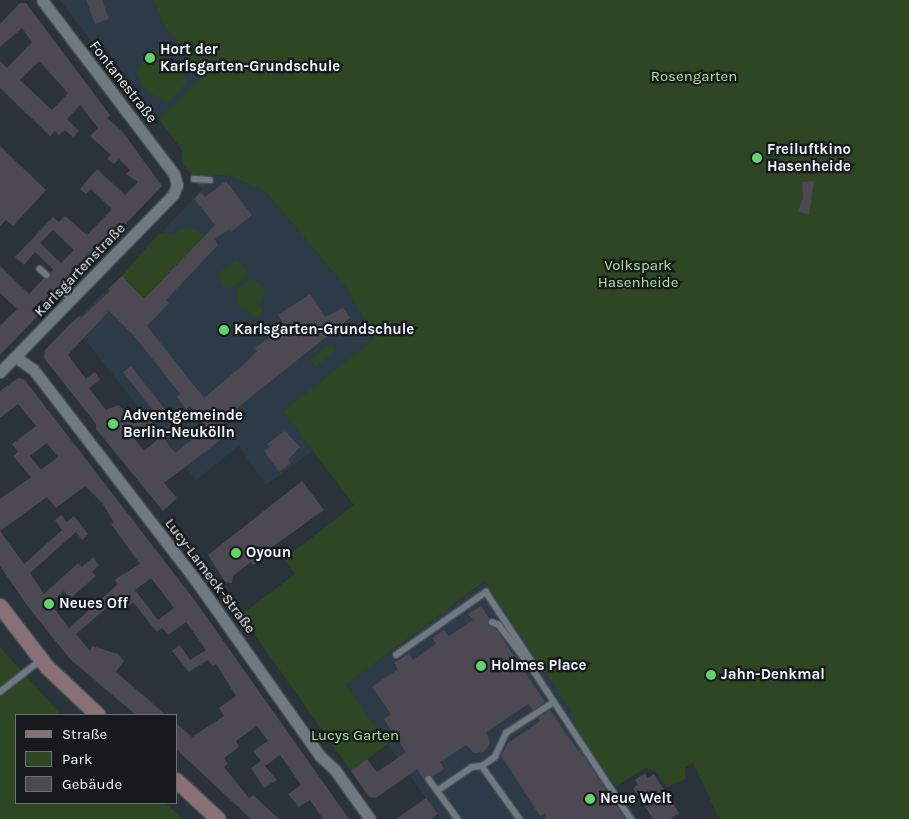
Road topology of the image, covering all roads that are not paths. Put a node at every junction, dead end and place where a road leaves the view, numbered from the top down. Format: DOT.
graph roads {
  1 [pos="42,0"];
  2 [pos="194,179"];
  3 [pos="210,180"];
  4 [pos="177,185"];
  5 [pos="40,269"];
  6 [pos="47,275"];
  7 [pos="62,290"];
  8 [pos="72,300"];
  9 [pos="17,358"];
  10 [pos="0,372"];
  11 [pos="0,606"];
  12 [pos="492,622"];
  13 [pos="396,655"];
  14 [pos="41,660"];
  15 [pos="532,668"];
  16 [pos="1,689"];
  17 [pos="554,702"];
  18 [pos="97,714"];
  19 [pos="482,766"];
  20 [pos="429,779"];
  21 [pos="178,782"];
  22 [pos="437,791"];
  23 [pos="218,819"];
  24 [pos="370,819"];
  25 [pos="458,819"];
  26 [pos="520,819"];
  27 [pos="631,819"];
  1 -- 4 [label="street, Fontanestraße"];
  2 -- 3 [label="lane"];
  4 -- 8 [label="street, Karlsgartenstraße"];
  5 -- 6 [label="lane"];
  7 -- 8 [label="lane"];
  8 -- 9 [label="street, Karlsgartenstraße"];
  9 -- 10 [label="street, Karlsgartenstraße"];
  9 -- 24 [label="street, Lucy-Lameck-Straße"];
  11 -- 14 [label="main road"];
  12 -- 15 [label="lane"];
  13 -- 15 [label="lane"];
  14 -- 16 [label="lane"];
  14 -- 18 [label="main road"];
  15 -- 17 [label="lane"];
  17 -- 19 [label="lane"];
  17 -- 27 [label="lane"];
  19 -- 22 [label="lane"];
  19 -- 26 [label="lane"];
  20 -- 22 [label="lane"];
  21 -- 23 [label="main road"];
  22 -- 25 [label="lane"];
}
